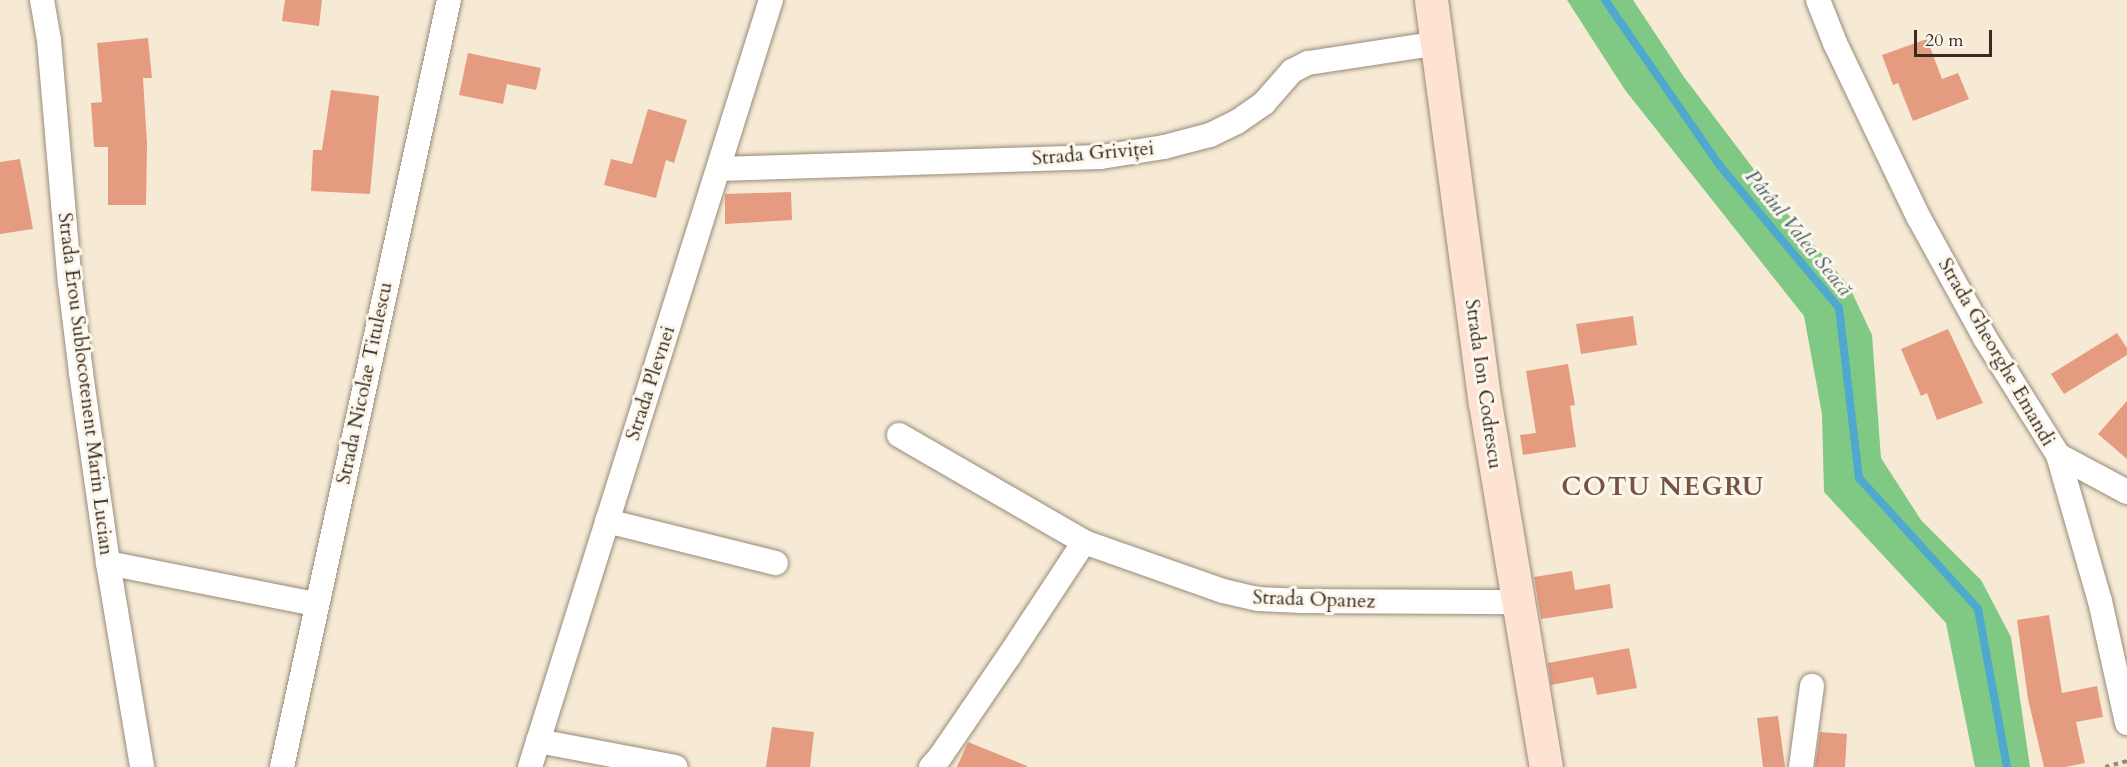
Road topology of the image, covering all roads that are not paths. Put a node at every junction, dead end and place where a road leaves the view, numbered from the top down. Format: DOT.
graph roads {
  1 [pos="42,0"];
  2 [pos="449,0"];
  3 [pos="771,0"];
  4 [pos="1431,0"];
  5 [pos="1818,0"];
  6 [pos="1438,43"];
  7 [pos="719,169"];
  8 [pos="899,435"];
  9 [pos="2058,456"];
  10 [pos="2127,492"];
  11 [pos="607,521"];
  12 [pos="1084,542"];
  13 [pos="108,563"];
  14 [pos="776,563"];
  15 [pos="1518,602"];
  16 [pos="316,604"];
  17 [pos="1812,686"];
  18 [pos="2127,723"];
  19 [pos="538,741"];
  20 [pos="142,767"];
  21 [pos="282,767"];
  22 [pos="530,767"];
  23 [pos="676,767"];
  24 [pos="931,767"];
  25 [pos="1546,767"];
  26 [pos="1801,767"];
  1 -- 13 [label="street, Strada Erou Sublocotenent Marin Lucian"];
  2 -- 16 [label="street, Strada Nicolae Titulescu"];
  3 -- 7 [label="street, Strada Plevnei"];
  4 -- 6 [label="main road, Strada Ion Codrescu"];
  5 -- 9 [label="street, Strada Gheorghe Emandi"];
  6 -- 7 [label="street, Strada Griviței"];
  6 -- 15 [label="main road, Strada Ion Codrescu"];
  7 -- 11 [label="street, Strada Plevnei"];
  8 -- 12 [label="street, Strada Opanez"];
  9 -- 10 [label="street"];
  9 -- 18 [label="street, Strada Gheorghe Emandi"];
  11 -- 14 [label="street"];
  11 -- 19 [label="street, Strada Plevnei"];
  12 -- 15 [label="street, Strada Opanez"];
  12 -- 24 [label="street"];
  13 -- 16 [label="street"];
  13 -- 20 [label="street, Strada Erou Sublocotenent Marin Lucian"];
  15 -- 25 [label="main road, Strada Ion Codrescu"];
  16 -- 21 [label="street, Strada Nicolae Titulescu"];
  17 -- 26 [label="street"];
  19 -- 22 [label="street, Strada Plevnei"];
  19 -- 23 [label="street"];
}
